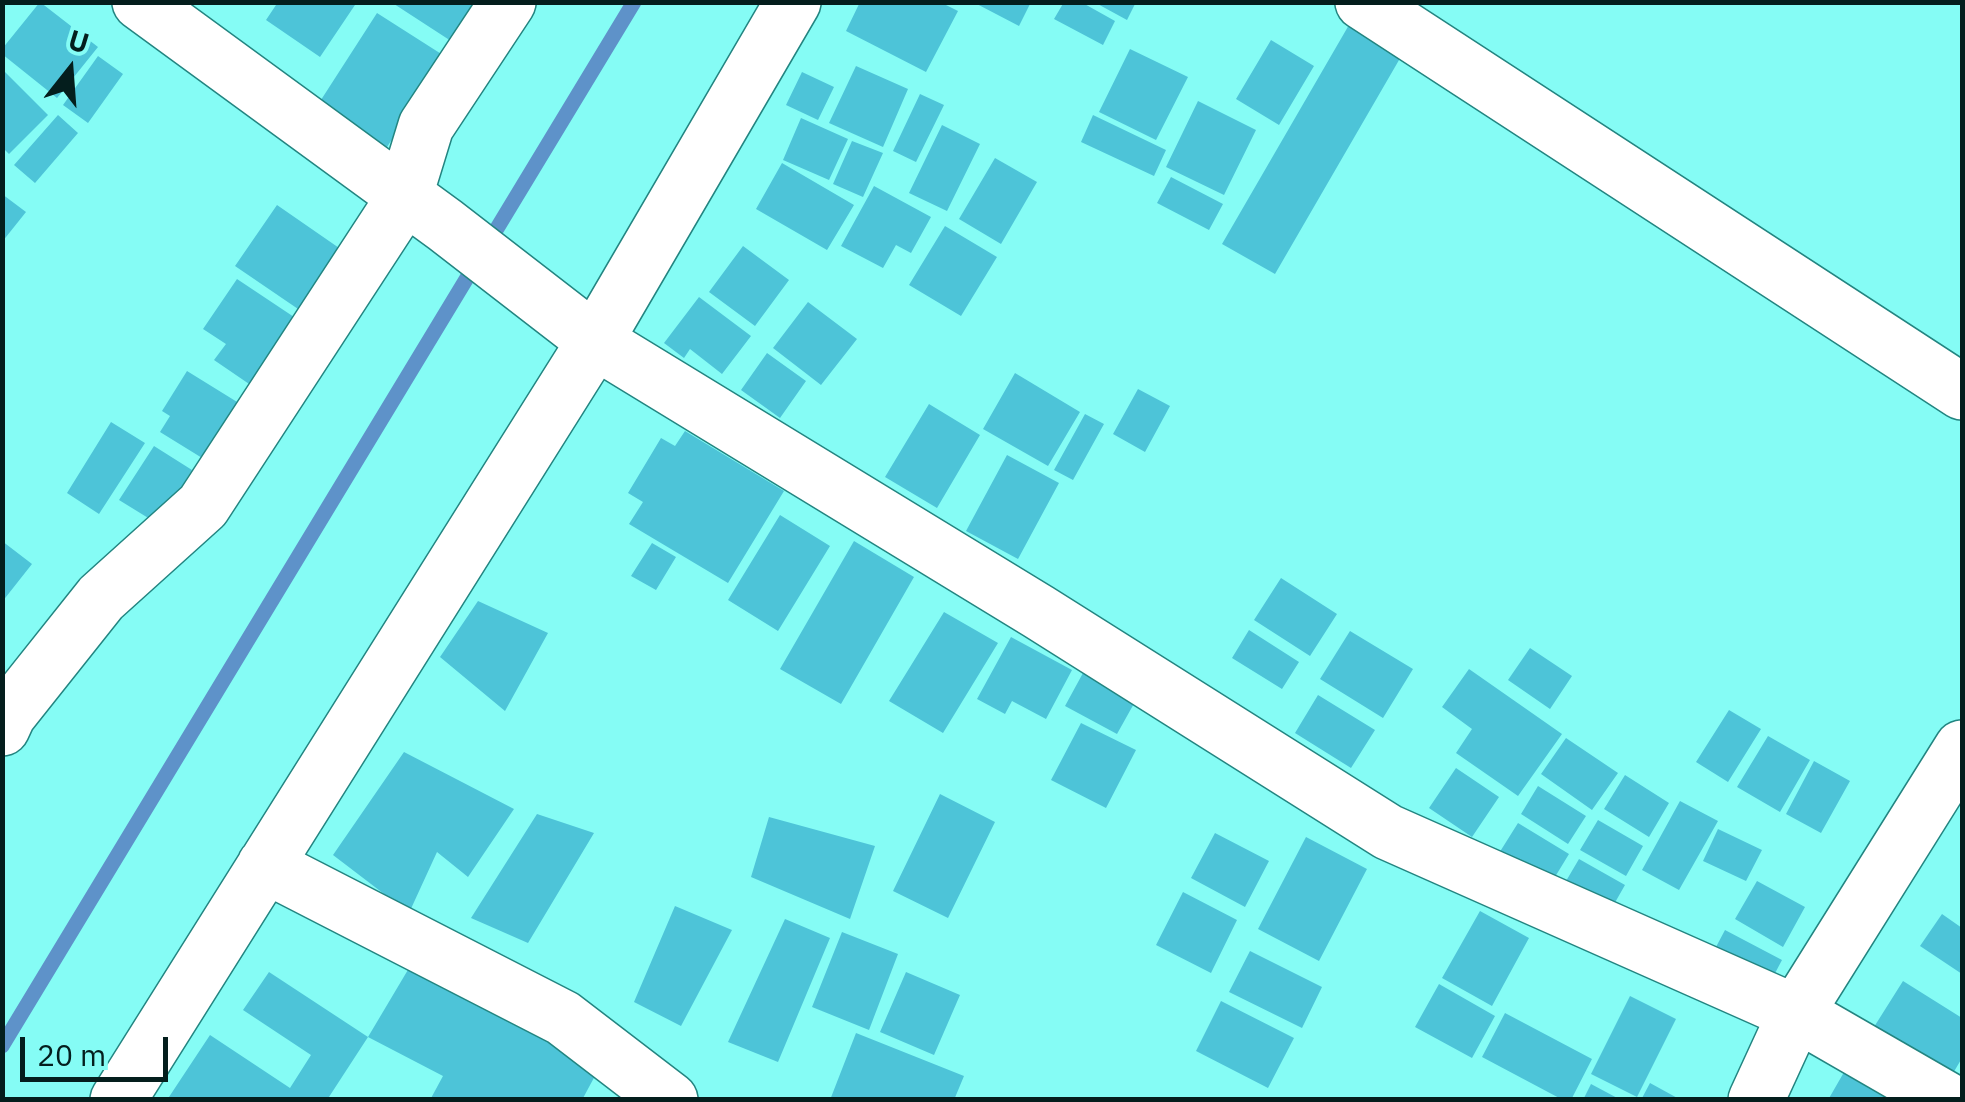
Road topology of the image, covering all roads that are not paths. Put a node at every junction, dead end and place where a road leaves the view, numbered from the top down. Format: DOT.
graph roads {
  1 [pos="140,2"];
  2 [pos="508,2"];
  3 [pos="793,2"];
  4 [pos="1363,2"];
  5 [pos="424,211"];
  6 [pos="595,341"];
  7 [pos="1962,392"];
  8 [pos="2,728"];
  9 [pos="1962,748"];
  10 [pos="265,864"];
  11 [pos="1796,1013"];
  12 [pos="118,1100"];
  13 [pos="670,1100"];
  14 [pos="1756,1100"];
  15 [pos="1947,1100"];
  1 -- 5 [label="street"];
  2 -- 5 [label="street"];
  3 -- 6 [label="street"];
  4 -- 7 [label="street"];
  5 -- 6 [label="street"];
  5 -- 8 [label="street"];
  6 -- 10 [label="street"];
  6 -- 11 [label="street"];
  9 -- 11 [label="street"];
  10 -- 12 [label="street"];
  10 -- 13 [label="street"];
  11 -- 14 [label="street"];
  11 -- 15 [label="street"];
}
